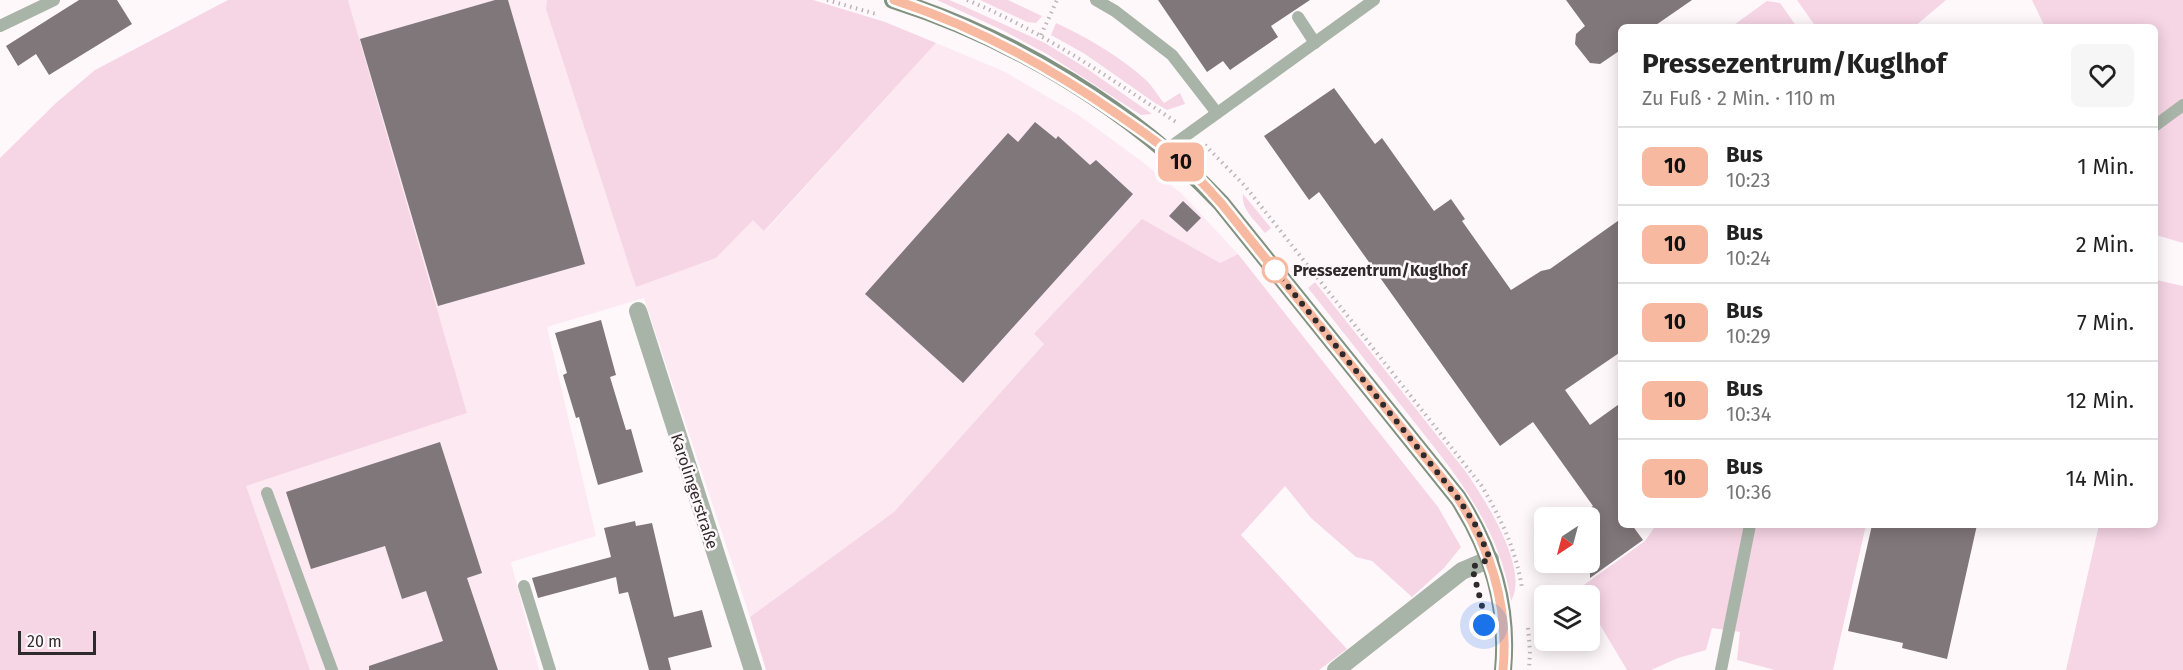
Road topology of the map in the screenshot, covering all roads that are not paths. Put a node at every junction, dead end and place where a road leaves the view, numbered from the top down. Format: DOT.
graph roads {
  1 [pos="54,0"];
  2 [pos="896,0"];
  3 [pos="1096,0"];
  4 [pos="1374,0"];
  5 [pos="1298,17"];
  6 [pos="0,26"];
  7 [pos="1315,42"];
  8 [pos="2183,105"];
  9 [pos="1217,113"];
  10 [pos="2158,123"];
  11 [pos="1166,150"];
  12 [pos="638,311"];
  13 [pos="267,493"];
  14 [pos="1749,528"];
  15 [pos="1490,559"];
  16 [pos="524,586"];
  17 [pos="332,670"];
  18 [pos="550,670"];
  19 [pos="753,670"];
  20 [pos="1336,670"];
  21 [pos="1503,670"];
  22 [pos="1721,670"];
  1 -- 6 [label="lane"];
  2 -- 11 [label="street"];
  3 -- 9 [label="lane"];
  4 -- 7 [label="lane"];
  5 -- 7 [label="lane"];
  7 -- 9 [label="lane"];
  8 -- 10 [label="lane"];
  9 -- 11 [label="lane"];
  11 -- 15 [label="street"];
  12 -- 19 [label="street, Karolingerstraße"];
  13 -- 17 [label="lane"];
  14 -- 22 [label="lane"];
  15 -- 20 [label="street"];
  15 -- 21 [label="street"];
  16 -- 18 [label="lane"];
}
